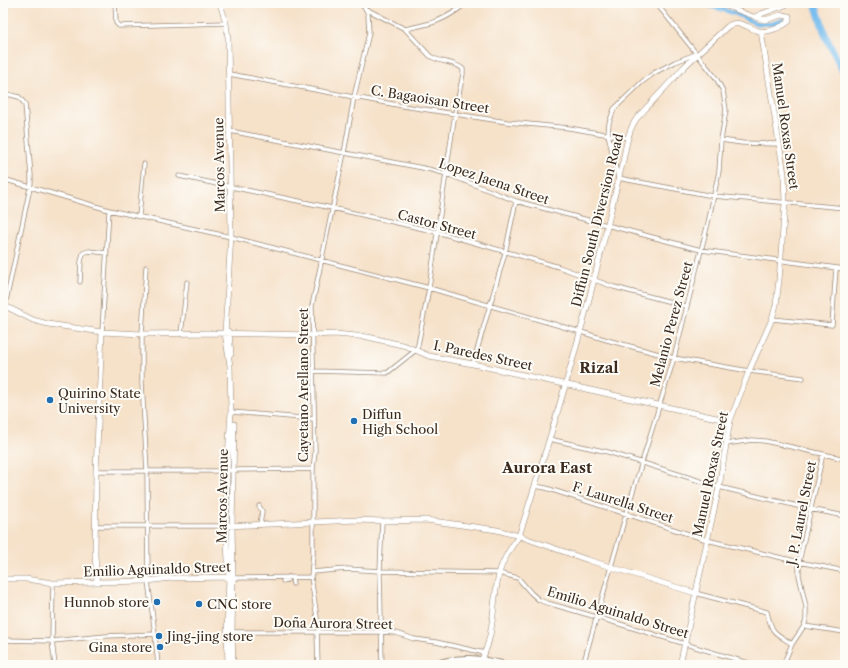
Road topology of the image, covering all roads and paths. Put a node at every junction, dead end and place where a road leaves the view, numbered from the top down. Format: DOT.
graph roads {
  1 [pos="115,3"];
  2 [pos="220,3"];
  3 [pos="360,3"];
  4 [pos="466,3"];
  5 [pos="656,3"];
  6 [pos="717,3"];
  7 [pos="791,3"];
  8 [pos="365,8"];
  9 [pos="755,17"];
  10 [pos="226,23"];
  11 [pos="405,29"];
  12 [pos="761,31"];
  13 [pos="697,55"];
  14 [pos="229,74"];
  15 [pos="3,93"];
  16 [pos="354,97"];
  17 [pos="454,113"];
  18 [pos="230,131"];
  19 [pos="608,134"];
  20 [pos="628,138"];
  21 [pos="721,140"];
  22 [pos="780,144"];
  23 [pos="344,153"];
  24 [pos="144,164"];
  25 [pos="447,174"];
  26 [pos="179,176"];
  27 [pos="618,178"];
  28 [pos="3,179"];
  29 [pos="231,186"];
  30 [pos="30,188"];
  31 [pos="713,196"];
  32 [pos="516,201"];
  33 [pos="785,203"];
  34 [pos="332,208"];
  35 [pos="845,208"];
  36 [pos="109,210"];
  37 [pos="139,216"];
  38 [pos="608,226"];
  39 [pos="437,232"];
  40 [pos="231,237"];
  41 [pos="701,250"];
  42 [pos="107,253"];
  43 [pos="505,253"];
  44 [pos="322,260"];
  45 [pos="780,260"];
  46 [pos="146,267"];
  47 [pos="836,268"];
  48 [pos="845,269"];
  49 [pos="594,280"];
  50 [pos="80,282"];
  51 [pos="187,282"];
  52 [pos="429,288"];
  53 [pos="4,306"];
  54 [pos="489,306"];
  55 [pos="686,306"];
  56 [pos="772,319"];
  57 [pos="102,332"];
  58 [pos="227,332"];
  59 [pos="581,332"];
  60 [pos="142,334"];
  61 [pos="181,334"];
  62 [pos="313,335"];
  63 [pos="416,350"];
  64 [pos="674,358"];
  65 [pos="473,364"];
  66 [pos="749,371"];
  67 [pos="314,372"];
  68 [pos="803,378"];
  69 [pos="566,384"];
  70 [pos="660,405"];
  71 [pos="232,412"];
  72 [pos="314,418"];
  73 [pos="730,421"];
  74 [pos="549,439"];
  75 [pos="726,444"];
  76 [pos="823,454"];
  77 [pos="845,459"];
  78 [pos="642,462"];
  79 [pos="313,469"];
  80 [pos="96,471"];
  81 [pos="147,471"];
  82 [pos="229,471"];
  83 [pos="535,486"];
  84 [pos="719,486"];
  85 [pos="259,506"];
  86 [pos="810,509"];
  87 [pos="626,514"];
  88 [pos="845,516"];
  89 [pos="382,521"];
  90 [pos="313,522"];
  91 [pos="260,524"];
  92 [pos="95,526"];
  93 [pos="147,526"];
  94 [pos="229,526"];
  95 [pos="519,536"];
  96 [pos="707,540"];
  97 [pos="799,562"];
  98 [pos="610,566"];
  99 [pos="380,571"];
  100 [pos="845,571"];
  101 [pos="312,572"];
  102 [pos="499,573"];
  103 [pos="311,577"];
  104 [pos="231,578"];
  105 [pos="290,578"];
  106 [pos="3,579"];
  107 [pos="148,581"];
  108 [pos="283,581"];
  109 [pos="97,582"];
  110 [pos="53,583"];
  111 [pos="293,584"];
  112 [pos="695,592"];
  113 [pos="597,617"];
  114 [pos="804,626"];
  115 [pos="318,631"];
  116 [pos="229,632"];
  117 [pos="380,632"];
  118 [pos="845,632"];
  119 [pos="155,634"];
  120 [pos="3,640"];
  121 [pos="52,641"];
  122 [pos="792,644"];
  123 [pos="684,645"];
  124 [pos="462,659"];
  125 [pos="483,659"];
  126 [pos="55,665"];
  127 [pos="158,665"];
  128 [pos="228,665"];
  129 [pos="233,665"];
  130 [pos="318,665"];
  131 [pos="382,665"];
  132 [pos="434,665"];
  133 [pos="457,665"];
  134 [pos="507,665"];
  135 [pos="583,665"];
  136 [pos="680,665"];
  137 [pos="756,665"];
  138 [pos="783,665"];
  1 -- 10 [label="street"];
  2 -- 10 [label="street, Marcos Avenue"];
  3 -- 8 [label="street"];
  4 -- 11 [label="street"];
  5 -- 13 [label="street, Melanio Perez Street"];
  6 -- 9 [label="street"];
  7 -- 9 [label="street"];
  8 -- 11 [label="street"];
  8 -- 16 [label="street, Cayetano Arellano Street"];
  9 -- 12 [label="street"];
  10 -- 14 [label="street, Marcos Avenue"];
  11 -- 17 [label="street"];
  12 -- 13 [label="street, Diffun South Diversion Road"];
  12 -- 22 [label="street, Manuel Roxas Street"];
  13 -- 19 [label="street"];
  13 -- 20 [label="street, Diffun South Diversion Road"];
  13 -- 21 [label="street, Melanio Perez Street"];
  14 -- 16 [label="street, C. Bagaoisan Street"];
  14 -- 18 [label="street, Marcos Avenue"];
  15 -- 30 [label="street"];
  16 -- 17 [label="street, C. Bagaoisan Street"];
  16 -- 23 [label="street, Cayetano Arellano Street"];
  17 -- 19 [label="street, C. Bagaoisan Street"];
  17 -- 25 [label="street"];
  18 -- 23 [label="street, Lopez Jaena Street"];
  18 -- 29 [label="street, Marcos Avenue"];
  19 -- 20 [label="street, C. Bagaoisan Street"];
  19 -- 27 [label="street"];
  20 -- 27 [label="street, Diffun South Diversion Road"];
  21 -- 22 [label="street"];
  21 -- 31 [label="street, Melanio Perez Street"];
  22 -- 33 [label="street, Manuel Roxas Street"];
  23 -- 25 [label="street, Lopez Jaena Street"];
  23 -- 34 [label="street, Cayetano Arellano Street"];
  24 -- 37 [label="street"];
  25 -- 32 [label="street, Lopez Jaena Street"];
  25 -- 39 [label="street"];
  26 -- 29 [label="street, Castor Street"];
  27 -- 31 [label="street"];
  27 -- 38 [label="street, Diffun South Diversion Road"];
  28 -- 30 [label="street"];
  29 -- 34 [label="street, Castor Street"];
  29 -- 40 [label="street, Marcos Avenue"];
  30 -- 36 [label="street"];
  30 -- 53 [label="street"];
  31 -- 33 [label="street"];
  31 -- 41 [label="street, Melanio Perez Street"];
  32 -- 38 [label="street, Lopez Jaena Street"];
  32 -- 43 [label="street"];
  33 -- 35 [label="street"];
  33 -- 45 [label="street, Manuel Roxas Street"];
  34 -- 39 [label="street, Castor Street"];
  34 -- 44 [label="street, Cayetano Arellano Street"];
  36 -- 37 [label="street"];
  36 -- 42 [label="street"];
  37 -- 40 [label="street"];
  38 -- 41 [label="street, Lopez Jaena Street"];
  38 -- 49 [label="street, Diffun South Diversion Road"];
  39 -- 43 [label="street, Castor Street"];
  39 -- 52 [label="street"];
  40 -- 44 [label="street"];
  40 -- 58 [label="street, Marcos Avenue"];
  41 -- 45 [label="street, Lopez Jaena Street"];
  41 -- 55 [label="street, Melanio Perez Street"];
  42 -- 50 [label="street"];
  42 -- 57 [label="street"];
  43 -- 49 [label="street, Castor Street"];
  43 -- 54 [label="street"];
  44 -- 52 [label="street"];
  44 -- 62 [label="street, Cayetano Arellano Street"];
  45 -- 47 [label="street, Lopez Jaena Street"];
  45 -- 56 [label="street, Manuel Roxas Street"];
  46 -- 60 [label="street"];
  47 -- 48 [label="street, Lopez Jaena Street"];
  47 -- 56 [label="street"];
  49 -- 55 [label="street, Castor Street"];
  49 -- 59 [label="street, Diffun South Diversion Road"];
  51 -- 61 [label="street"];
  52 -- 54 [label="street"];
  52 -- 63 [label="street"];
  53 -- 57 [label="street, I. Paredes Street"];
  54 -- 59 [label="street"];
  54 -- 65 [label="street"];
  55 -- 64 [label="street, Melanio Perez Street"];
  56 -- 66 [label="street, Manuel Roxas Street"];
  57 -- 60 [label="street, I. Paredes Street"];
  57 -- 80 [label="street"];
  58 -- 61 [label="street, I. Paredes Street"];
  58 -- 62 [label="street, I. Paredes Street"];
  58 -- 71 [label="street, Marcos Avenue"];
  59 -- 64 [label="street"];
  59 -- 69 [label="street, Diffun South Diversion Road"];
  60 -- 61 [label="street, I. Paredes Street"];
  60 -- 81 [label="street"];
  62 -- 63 [label="street, I. Paredes Street"];
  62 -- 67 [label="street, Cayetano Arellano Street"];
  63 -- 65 [label="street, I. Paredes Street"];
  63 -- 67 [label="street"];
  64 -- 66 [label="street"];
  64 -- 70 [label="street, Melanio Perez Street"];
  65 -- 69 [label="street, I. Paredes Street"];
  66 -- 68 [label="street"];
  66 -- 73 [label="street, Manuel Roxas Street"];
  67 -- 72 [label="street, Cayetano Arellano Street"];
  69 -- 70 [label="street, I. Paredes Street"];
  69 -- 74 [label="street, Diffun South Diversion Road"];
  70 -- 73 [label="street, I. Paredes Street"];
  70 -- 78 [label="street, Melanio Perez Street"];
  71 -- 72 [label="street"];
  71 -- 82 [label="street, Marcos Avenue"];
  72 -- 79 [label="street, Cayetano Arellano Street"];
  73 -- 75 [label="street, Manuel Roxas Street"];
  74 -- 78 [label="street"];
  74 -- 83 [label="street, Diffun South Diversion Road"];
  75 -- 76 [label="street"];
  75 -- 84 [label="street, Manuel Roxas Street"];
  76 -- 77 [label="street"];
  76 -- 86 [label="street, J. P. Laurel Street"];
  78 -- 84 [label="street"];
  78 -- 87 [label="street, Melanio Perez Street"];
  79 -- 82 [label="street"];
  79 -- 90 [label="street, Cayetano Arellano Street"];
  80 -- 81 [label="street"];
  80 -- 92 [label="street"];
  81 -- 82 [label="street"];
  81 -- 93 [label="street"];
  82 -- 94 [label="street, Marcos Avenue"];
  83 -- 87 [label="street, F. Laurella Street"];
  83 -- 95 [label="street, Diffun South Diversion Road"];
  84 -- 86 [label="street"];
  84 -- 96 [label="street, Manuel Roxas Street"];
  85 -- 91 [label="street"];
  86 -- 88 [label="street"];
  86 -- 97 [label="street, J. P. Laurel Street"];
  87 -- 96 [label="street, F. Laurella Street"];
  87 -- 98 [label="street, Melanio Perez Street"];
  89 -- 90 [label="street"];
  89 -- 95 [label="street"];
  89 -- 99 [label="street"];
  90 -- 91 [label="street"];
  90 -- 101 [label="street, Cayetano Arellano Street"];
  91 -- 94 [label="street"];
  92 -- 93 [label="street"];
  92 -- 109 [label="street"];
  93 -- 94 [label="street"];
  93 -- 107 [label="street"];
  94 -- 104 [label="street, Marcos Avenue"];
  95 -- 98 [label="street"];
  95 -- 102 [label="street, Diffun South Diversion Road"];
  96 -- 97 [label="street, F. Laurella Street"];
  96 -- 112 [label="street, Manuel Roxas Street"];
  97 -- 100 [label="street, F. Laurella Street"];
  97 -- 114 [label="street, J. P. Laurel Street"];
  98 -- 112 [label="street"];
  98 -- 113 [label="street, Melanio Perez Street"];
  99 -- 101 [label="street, Emilio Aguinaldo Street"];
  99 -- 102 [label="street, Emilio Aguinaldo Street"];
  99 -- 117 [label="street"];
  101 -- 103 [label="street, Cayetano Arellano Street"];
  102 -- 113 [label="street, Emilio Aguinaldo Street"];
  102 -- 125 [label="street, Diffun South Diversion Road"];
  103 -- 105 [label="street, Emilio Aguinaldo Street"];
  103 -- 115 [label="street, Cayetano Arellano Street"];
  104 -- 105 [label="street, Emilio Aguinaldo Street"];
  104 -- 107 [label="street, Emilio Aguinaldo Street"];
  104 -- 116 [label="street, Marcos Avenue"];
  105 -- 108 [label="street"];
  105 -- 111 [label="street"];
  106 -- 110 [label="street, Emilio Aguinaldo Street"];
  107 -- 109 [label="street, Emilio Aguinaldo Street"];
  107 -- 119 [label="street"];
  109 -- 110 [label="street, Emilio Aguinaldo Street"];
  110 -- 121 [label="street"];
  112 -- 122 [label="street"];
  112 -- 123 [label="street, Manuel Roxas Street"];
  113 -- 123 [label="street, Emilio Aguinaldo Street"];
  113 -- 135 [label="street, Melanio Perez Street"];
  114 -- 118 [label="street"];
  114 -- 122 [label="street"];
  115 -- 116 [label="street, Doña Aurora Street"];
  115 -- 117 [label="street, Doña Aurora Street"];
  115 -- 130 [label="street, Cayetano Arellano Street"];
  116 -- 128 [label="street, Marcos Avenue"];
  116 -- 129 [label="street, Marcos Avenue"];
  117 -- 125 [label="street, Doña Aurora Street"];
  117 -- 131 [label="street"];
  119 -- 121 [label="street"];
  119 -- 127 [label="street"];
  120 -- 121 [label="street"];
  121 -- 126 [label="street"];
  122 -- 138 [label="street"];
  123 -- 136 [label="street, Manuel Roxas Street"];
  123 -- 137 [label="street, Emilio Aguinaldo Street"];
  124 -- 125 [label="main road"];
  124 -- 132 [label="main road"];
  124 -- 133 [label="street"];
  125 -- 134 [label="main road"];
}
